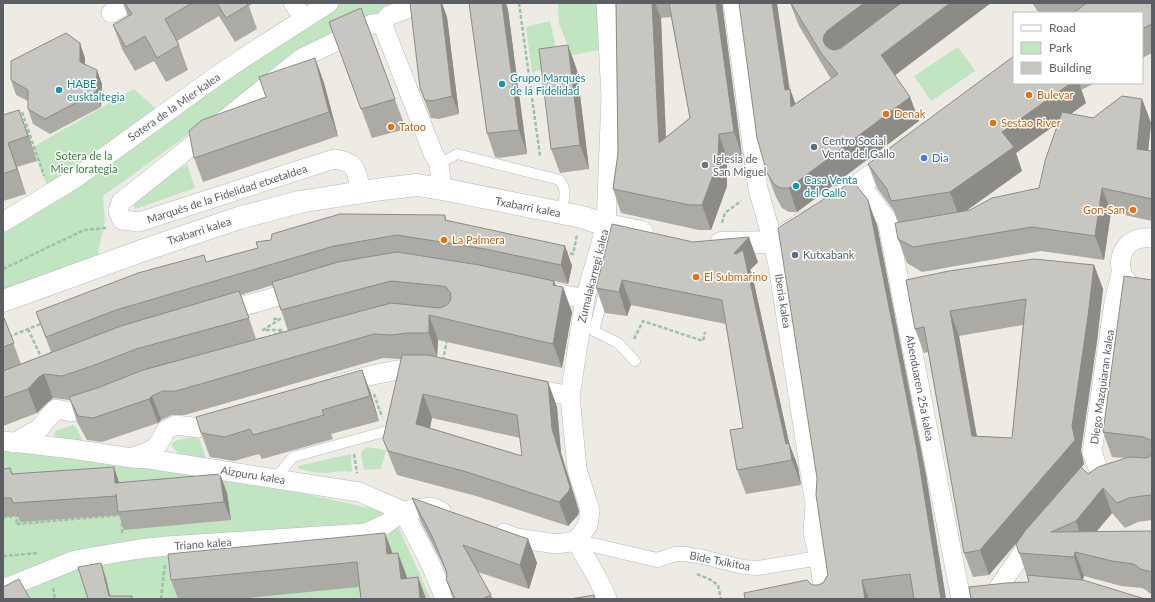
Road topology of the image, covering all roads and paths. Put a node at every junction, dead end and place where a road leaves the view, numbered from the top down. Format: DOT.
graph roads {
  1 [pos="129,3"];
  2 [pos="329,3"];
  3 [pos="433,3"];
  4 [pos="519,3"];
  5 [pos="606,3"];
  6 [pos="732,3"];
  7 [pos="299,11"];
  8 [pos="111,13"];
  9 [pos="382,23"];
  10 [pos="22,112"];
  11 [pos="915,144"];
  12 [pos="540,156"];
  13 [pos="439,164"];
  14 [pos="860,184"];
  15 [pos="442,189"];
  16 [pos="758,189"];
  17 [pos="362,192"];
  18 [pos="50,194"];
  19 [pos="195,204"];
  20 [pos="560,213"];
  21 [pos="122,220"];
  22 [pos="3,222"];
  23 [pos="615,229"];
  24 [pos="202,230"];
  25 [pos="658,236"];
  26 [pos="1152,238"];
  27 [pos="773,242"];
  28 [pos="708,243"];
  29 [pos="558,251"];
  30 [pos="573,254"];
  31 [pos="3,269"];
  32 [pos="1121,273"];
  33 [pos="607,279"];
  34 [pos="321,283"];
  35 [pos="527,287"];
  36 [pos="1152,290"];
  37 [pos="585,299"];
  38 [pos="3,301"];
  39 [pos="203,318"];
  40 [pos="272,318"];
  41 [pos="48,321"];
  42 [pos="28,329"];
  43 [pos="705,332"];
  44 [pos="447,337"];
  45 [pos="270,338"];
  46 [pos="3,339"];
  47 [pos="627,352"];
  48 [pos="635,361"];
  49 [pos="44,363"];
  50 [pos="442,368"];
  51 [pos="368,376"];
  52 [pos="511,383"];
  53 [pos="320,390"];
  54 [pos="570,396"];
  55 [pos="112,398"];
  56 [pos="237,416"];
  57 [pos="387,431"];
  58 [pos="353,441"];
  59 [pos="9,442"];
  60 [pos="132,458"];
  61 [pos="1116,468"];
  62 [pos="276,478"];
  63 [pos="359,492"];
  64 [pos="403,511"];
  65 [pos="3,517"];
  66 [pos="460,517"];
  67 [pos="1049,521"];
  68 [pos="488,527"];
  69 [pos="122,535"];
  70 [pos="576,541"];
  71 [pos="167,546"];
  72 [pos="41,553"];
  73 [pos="3,556"];
  74 [pos="818,558"];
  75 [pos="691,572"];
  76 [pos="1021,588"];
  77 [pos="3,589"];
  78 [pos="977,595"];
  79 [pos="161,599"];
  80 [pos="445,599"];
  81 [pos="607,599"];
  82 [pos="721,599"];
  83 [pos="825,599"];
  1 -- 8 [label="street"];
  2 -- 7 [label="street, Sotera de la Mier kalea"];
  3 -- 9 [label="street"];
  4 -- 12 [label="path"];
  5 -- 23 [label="street, Zumalakarregi kalea"];
  6 -- 16 [label="street, Iberia kalea"];
  7 -- 18 [label="street, Sotera de la Mier kalea"];
  9 -- 13 [label="street"];
  9 -- 21 [label="street"];
  10 -- 18 [label="path"];
  11 -- 14 [label="street"];
  13 -- 15 [label="street"];
  13 -- 20 [label="lane"];
  14 -- 27 [label="street"];
  14 -- 78 [label="street, Abenduaren 25a kalea"];
  15 -- 17 [label="street, Txabarri kalea"];
  15 -- 20 [label="street, Txabarri kalea"];
  16 -- 27 [label="street, Iberia kalea"];
  16 -- 28 [label="path"];
  17 -- 19 [label="street, Marqués de la Fidelidad etxetaldea"];
  17 -- 24 [label="street, Txabarri kalea"];
  18 -- 22 [label="street, Sotera de la Mier kalea"];
  19 -- 21 [label="street, Marqués de la Fidelidad etxetaldea"];
  19 -- 24 [label="street"];
  20 -- 23 [label="street, Txabarri kalea"];
  21 -- 31 [label="path"];
  23 -- 25 [label="street, Txabarri kalea"];
  23 -- 37 [label="street, Zumalakarregi kalea"];
  24 -- 38 [label="street, Txabarri kalea"];
  26 -- 32 [label="street, Diego Mazquiaran kalea"];
  27 -- 28 [label="street"];
  27 -- 74 [label="street, Iberia kalea"];
  29 -- 30 [label="path"];
  32 -- 36 [label="street"];
  32 -- 61 [label="street, Diego Mazquiaran kalea"];
  33 -- 47 [label="lane"];
  34 -- 39 [label="street"];
  35 -- 37 [label="street"];
  37 -- 54 [label="street, Zumalakarregi kalea"];
  40 -- 45 [label="path"];
  41 -- 42 [label="path"];
  42 -- 46 [label="path"];
  42 -- 49 [label="path"];
  43 -- 47 [label="path"];
  44 -- 50 [label="path"];
  47 -- 48 [label="lane"];
  50 -- 51 [label="street"];
  51 -- 53 [label="street"];
  51 -- 57 [label="path"];
  52 -- 54 [label="street"];
  54 -- 70 [label="street, Zumalakarregi kalea"];
  55 -- 59 [label="street"];
  56 -- 60 [label="street"];
  57 -- 58 [label="lane"];
  58 -- 62 [label="lane"];
  58 -- 63 [label="path"];
  59 -- 60 [label="street, Aizpuru kalea"];
  60 -- 62 [label="street, Aizpuru kalea"];
  62 -- 63 [label="street, Aizpuru kalea"];
  63 -- 64 [label="street, Aizpuru kalea"];
  64 -- 66 [label="street"];
  64 -- 71 [label="street, Triano kalea"];
  64 -- 80 [label="street"];
  65 -- 69 [label="path"];
  67 -- 78 [label="street"];
  68 -- 70 [label="street"];
  70 -- 74 [label="street, Bide Txikitoa"];
  70 -- 81 [label="street"];
  71 -- 77 [label="street, Triano kalea"];
  71 -- 79 [label="path"];
  72 -- 73 [label="path"];
  74 -- 83 [label="street, Iberia kalea"];
  75 -- 82 [label="path"];
  76 -- 78 [label="street"];
}
